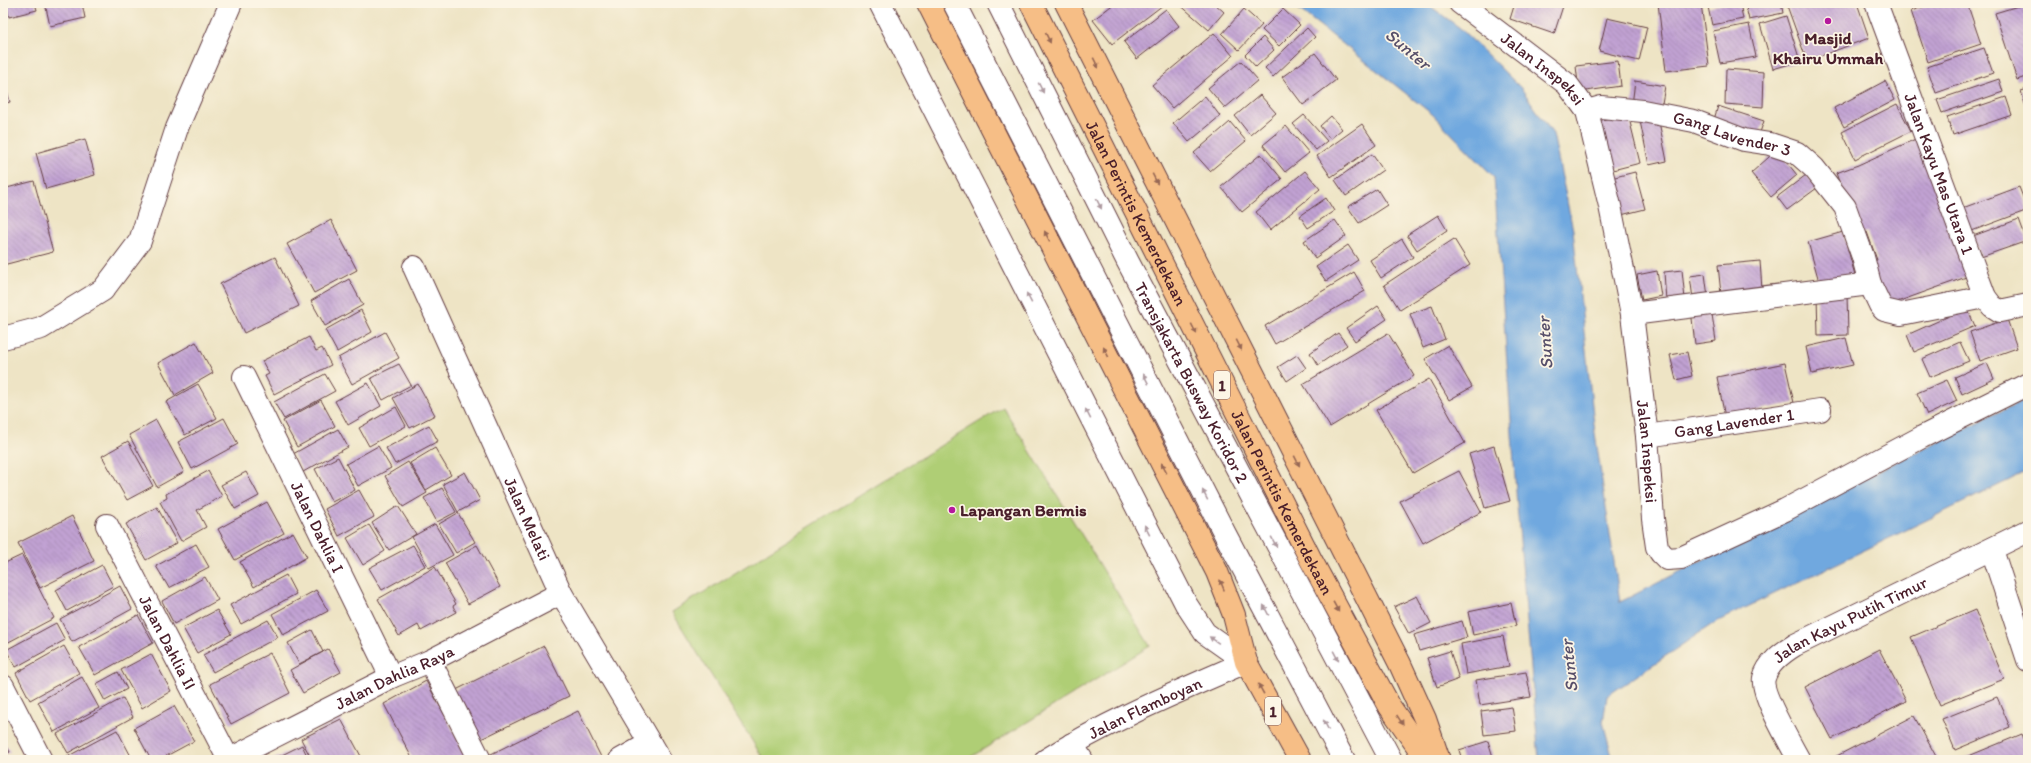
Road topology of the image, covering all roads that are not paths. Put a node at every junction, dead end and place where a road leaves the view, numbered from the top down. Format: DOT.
graph roads {
  1 [pos="231,3"];
  2 [pos="880,3"];
  3 [pos="928,3"];
  4 [pos="954,3"];
  5 [pos="998,3"];
  6 [pos="1031,3"];
  7 [pos="1066,3"];
  8 [pos="1460,3"];
  9 [pos="1876,3"];
  10 [pos="1587,111"];
  11 [pos="414,266"];
  12 [pos="1870,284"];
  13 [pos="1985,297"];
  14 [pos="2028,305"];
  15 [pos="1632,314"];
  16 [pos="3,338"];
  17 [pos="244,377"];
  18 [pos="2028,384"];
  19 [pos="1820,410"];
  20 [pos="1647,436"];
  21 [pos="107,525"];
  22 [pos="2028,531"];
  23 [pos="1992,550"];
  24 [pos="561,592"];
  25 [pos="2028,660"];
  26 [pos="430,661"];
  27 [pos="1246,662"];
  28 [pos="391,677"];
  29 [pos="3,686"];
  30 [pos="655,752"];
  31 [pos="1077,752"];
  32 [pos="41,760"];
  33 [pos="228,760"];
  34 [pos="480,760"];
  35 [pos="620,760"];
  36 [pos="1046,760"];
  37 [pos="1300,760"];
  38 [pos="1344,760"];
  39 [pos="1391,760"];
  40 [pos="1427,760"];
  41 [pos="1439,760"];
  42 [pos="1799,760"];
  1 -- 16 [label="street"];
  27 -- 2 [label="street, one-way"];
  27 -- 3 [label="main road, 1, one-way"];
  38 -- 4 [label="street, one-way"];
  5 -- 39 [label="street, Transjakarta Busway Koridor 2, one-way"];
  6 -- 40 [label="main road, Jalan Perintis Kemerdekaan / 1, one-way"];
  7 -- 41 [label="main road, Jalan Perintis Kemerdekaan, one-way"];
  8 -- 10 [label="street, Jalan Inspeksi"];
  9 -- 13 [label="street, Jalan Kayu Mas Utara 1"];
  10 -- 12 [label="street, Gang Lavender 3"];
  10 -- 15 [label="street, Jalan Inspeksi"];
  11 -- 24 [label="street, Jalan Melati"];
  12 -- 13 [label="street, Gang Lavender 3"];
  12 -- 15 [label="street"];
  13 -- 14 [label="street, Jalan Kayu Mas Utara 1"];
  15 -- 20 [label="street, Jalan Inspeksi"];
  17 -- 28 [label="street, Jalan Dahlia I"];
  18 -- 20 [label="street, Jalan Inspeksi"];
  19 -- 20 [label="street, Gang Lavender 1"];
  21 -- 33 [label="street, Jalan Dahlia II"];
  22 -- 23 [label="street, Jalan Kayu Putih Timur"];
  23 -- 25 [label="street"];
  23 -- 42 [label="street, Jalan Kayu Putih Timur"];
  24 -- 26 [label="street, Jalan Dahlia Raya"];
  24 -- 30 [label="street, Jalan Melati"];
  26 -- 28 [label="street, Jalan Dahlia Raya"];
  26 -- 34 [label="street"];
  27 -- 31 [label="street, Jalan Flamboyan"];
  37 -- 27 [label="main road, 1, one-way"];
  28 -- 33 [label="street, Jalan Dahlia Raya"];
  29 -- 32 [label="street"];
  30 -- 35 [label="street"];
  31 -- 36 [label="street, Jalan Flamboyan"];
}
